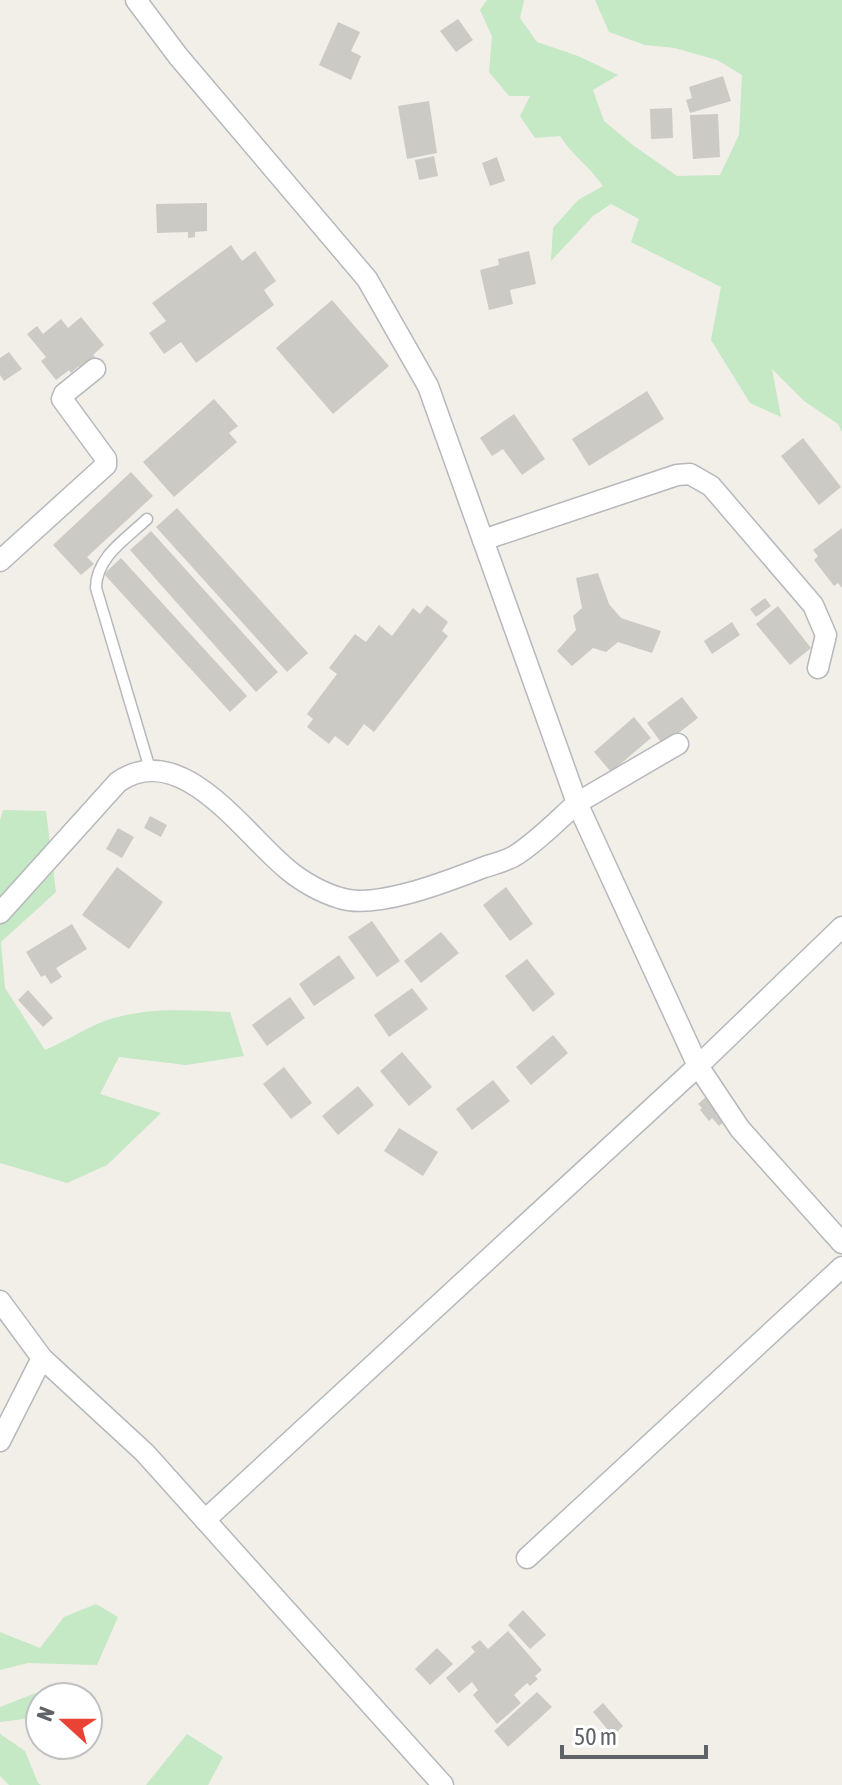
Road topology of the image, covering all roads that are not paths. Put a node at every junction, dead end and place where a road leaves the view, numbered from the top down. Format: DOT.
graph roads {
  1 [pos="136,0"];
  2 [pos="95,369"];
  3 [pos="147,519"];
  4 [pos="483,540"];
  5 [pos="0,561"];
  6 [pos="818,668"];
  7 [pos="678,744"];
  8 [pos="150,769"];
  9 [pos="577,803"];
  10 [pos="0,913"];
  11 [pos="842,927"];
  12 [pos="698,1066"];
  13 [pos="842,1243"];
  14 [pos="842,1267"];
  15 [pos="0,1301"];
  16 [pos="42,1358"];
  17 [pos="0,1441"];
  18 [pos="205,1520"];
  19 [pos="527,1558"];
  20 [pos="443,1785"];
  1 -- 4 [label="street"];
  2 -- 5 [label="street"];
  3 -- 8 [label="lane"];
  4 -- 6 [label="street"];
  4 -- 9 [label="street"];
  7 -- 9 [label="street"];
  8 -- 9 [label="street"];
  8 -- 10 [label="street"];
  9 -- 12 [label="street"];
  11 -- 12 [label="street"];
  12 -- 13 [label="street"];
  12 -- 18 [label="street"];
  14 -- 19 [label="street"];
  15 -- 16 [label="street"];
  16 -- 17 [label="street"];
  16 -- 18 [label="street"];
  18 -- 20 [label="street"];
}
